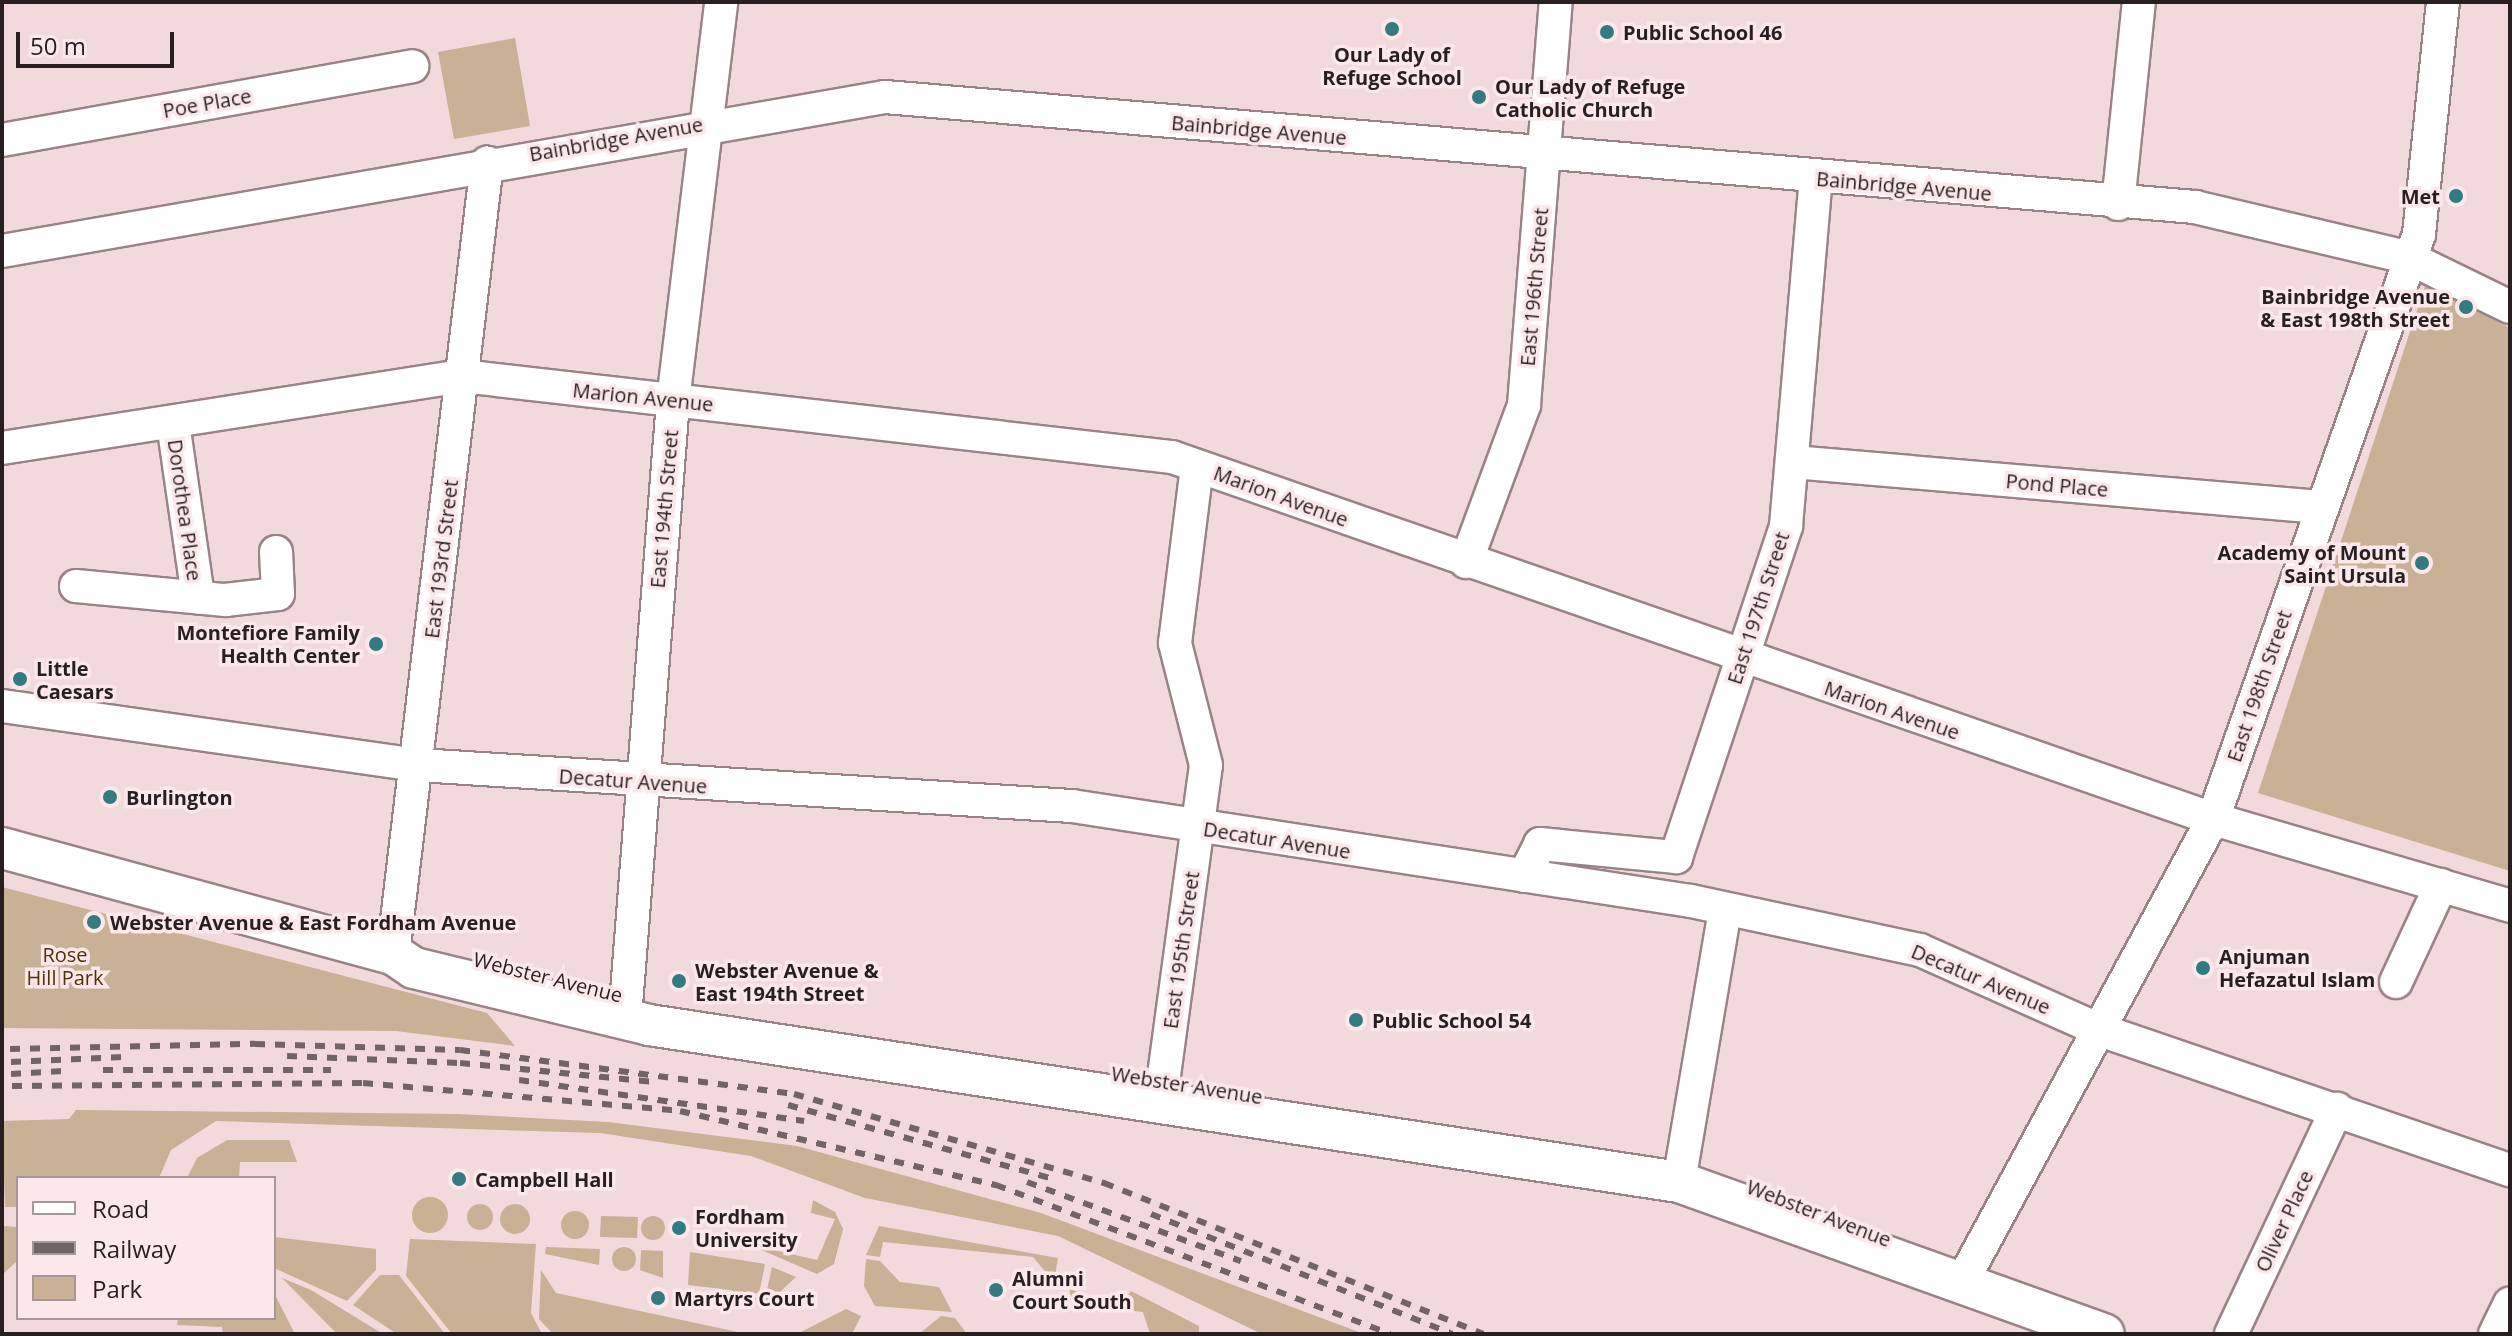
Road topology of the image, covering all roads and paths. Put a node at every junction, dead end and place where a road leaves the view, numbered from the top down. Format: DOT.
graph roads {
  1 [pos="721,2"];
  2 [pos="1556,2"];
  3 [pos="2139,2"];
  4 [pos="2443,2"];
  5 [pos="412,66"];
  6 [pos="706,123"];
  7 [pos="2,140"];
  8 [pos="1544,155"];
  9 [pos="487,163"];
  10 [pos="1816,179"];
  11 [pos="2118,204"];
  12 [pos="2,251"];
  13 [pos="2407,257"];
  14 [pos="2510,307"];
  15 [pos="462,376"];
  16 [pos="673,401"];
  17 [pos="173,423"];
  18 [pos="2,448"];
  19 [pos="1793,462"];
  20 [pos="1197,466"];
  21 [pos="2320,507"];
  22 [pos="276,552"];
  23 [pos="1466,562"];
  24 [pos="76,586"];
  25 [pos="198,597"];
  26 [pos="1741,659"];
  27 [pos="2,706"];
  28 [pos="418,765"];
  29 [pos="641,782"];
  30 [pos="2213,819"];
  31 [pos="1199,827"];
  32 [pos="2,848"];
  33 [pos="1524,876"];
  34 [pos="2441,885"];
  35 [pos="2510,906"];
  36 [pos="1725,910"];
  37 [pos="393,954"];
  38 [pos="2396,982"];
  39 [pos="626,1008"];
  40 [pos="2100,1030"];
  41 [pos="1161,1092"];
  42 [pos="2337,1109"];
  43 [pos="2510,1170"];
  44 [pos="1680,1172"];
  45 [pos="1963,1280"];
  46 [pos="2510,1303"];
  47 [pos="2104,1334"];
  48 [pos="2231,1334"];
  49 [pos="2495,1334"];
  1 -- 6 [label="street, East 194th Street"];
  2 -- 8 [label="street, East 196th Street"];
  3 -- 11 [label="street"];
  4 -- 13 [label="street, East 198th Street"];
  5 -- 7 [label="street, Poe Place"];
  6 -- 8 [label="street, Bainbridge Avenue"];
  6 -- 9 [label="street, Bainbridge Avenue"];
  6 -- 16 [label="street, East 194th Street"];
  8 -- 10 [label="street, Bainbridge Avenue"];
  8 -- 23 [label="street, East 196th Street"];
  9 -- 12 [label="street, Bainbridge Avenue"];
  9 -- 15 [label="street, East 193rd Street"];
  10 -- 11 [label="street, Bainbridge Avenue"];
  10 -- 19 [label="street, East 197th Street"];
  11 -- 13 [label="street, Bainbridge Avenue"];
  13 -- 14 [label="street, Bainbridge Avenue"];
  13 -- 21 [label="street, East 198th Street"];
  15 -- 16 [label="street, Marion Avenue"];
  15 -- 17 [label="street, Marion Avenue"];
  15 -- 28 [label="street, East 193rd Street"];
  16 -- 20 [label="street, Marion Avenue"];
  16 -- 29 [label="street, East 194th Street"];
  17 -- 18 [label="street, Marion Avenue"];
  17 -- 25 [label="street, Dorothea Place"];
  19 -- 21 [label="street, Pond Place"];
  19 -- 26 [label="street, East 197th Street"];
  20 -- 23 [label="street, Marion Avenue"];
  20 -- 31 [label="street, East 195th Street"];
  21 -- 30 [label="street, East 198th Street"];
  22 -- 25 [label="street, Dorothea Place"];
  23 -- 26 [label="street, Marion Avenue"];
  24 -- 25 [label="street, Dorothea Place"];
  26 -- 30 [label="street, Marion Avenue"];
  26 -- 33 [label="street, East 197th Street"];
  27 -- 28 [label="street, Decatur Avenue"];
  28 -- 29 [label="street, Decatur Avenue"];
  28 -- 37 [label="street, East 193rd Street"];
  29 -- 31 [label="street, Decatur Avenue"];
  29 -- 39 [label="street, East 194th Street"];
  30 -- 34 [label="street, Marion Avenue"];
  30 -- 40 [label="street, East 198th Street"];
  31 -- 33 [label="street, Decatur Avenue"];
  31 -- 41 [label="street, East 195th Street"];
  32 -- 37 [label="main road, Webster Avenue"];
  33 -- 36 [label="street, Decatur Avenue"];
  34 -- 35 [label="street, Marion Avenue"];
  34 -- 38 [label="street"];
  36 -- 40 [label="street, Decatur Avenue"];
  36 -- 44 [label="street"];
  37 -- 39 [label="main road, Webster Avenue"];
  39 -- 41 [label="main road, Webster Avenue"];
  40 -- 42 [label="street, Decatur Avenue"];
  40 -- 45 [label="street, East 198th Street"];
  41 -- 44 [label="main road, Webster Avenue"];
  42 -- 43 [label="street, Decatur Avenue"];
  42 -- 48 [label="street, Oliver Place"];
  44 -- 45 [label="main road, Webster Avenue"];
  45 -- 47 [label="main road, Webster Avenue"];
  46 -- 49 [label="street"];
}
